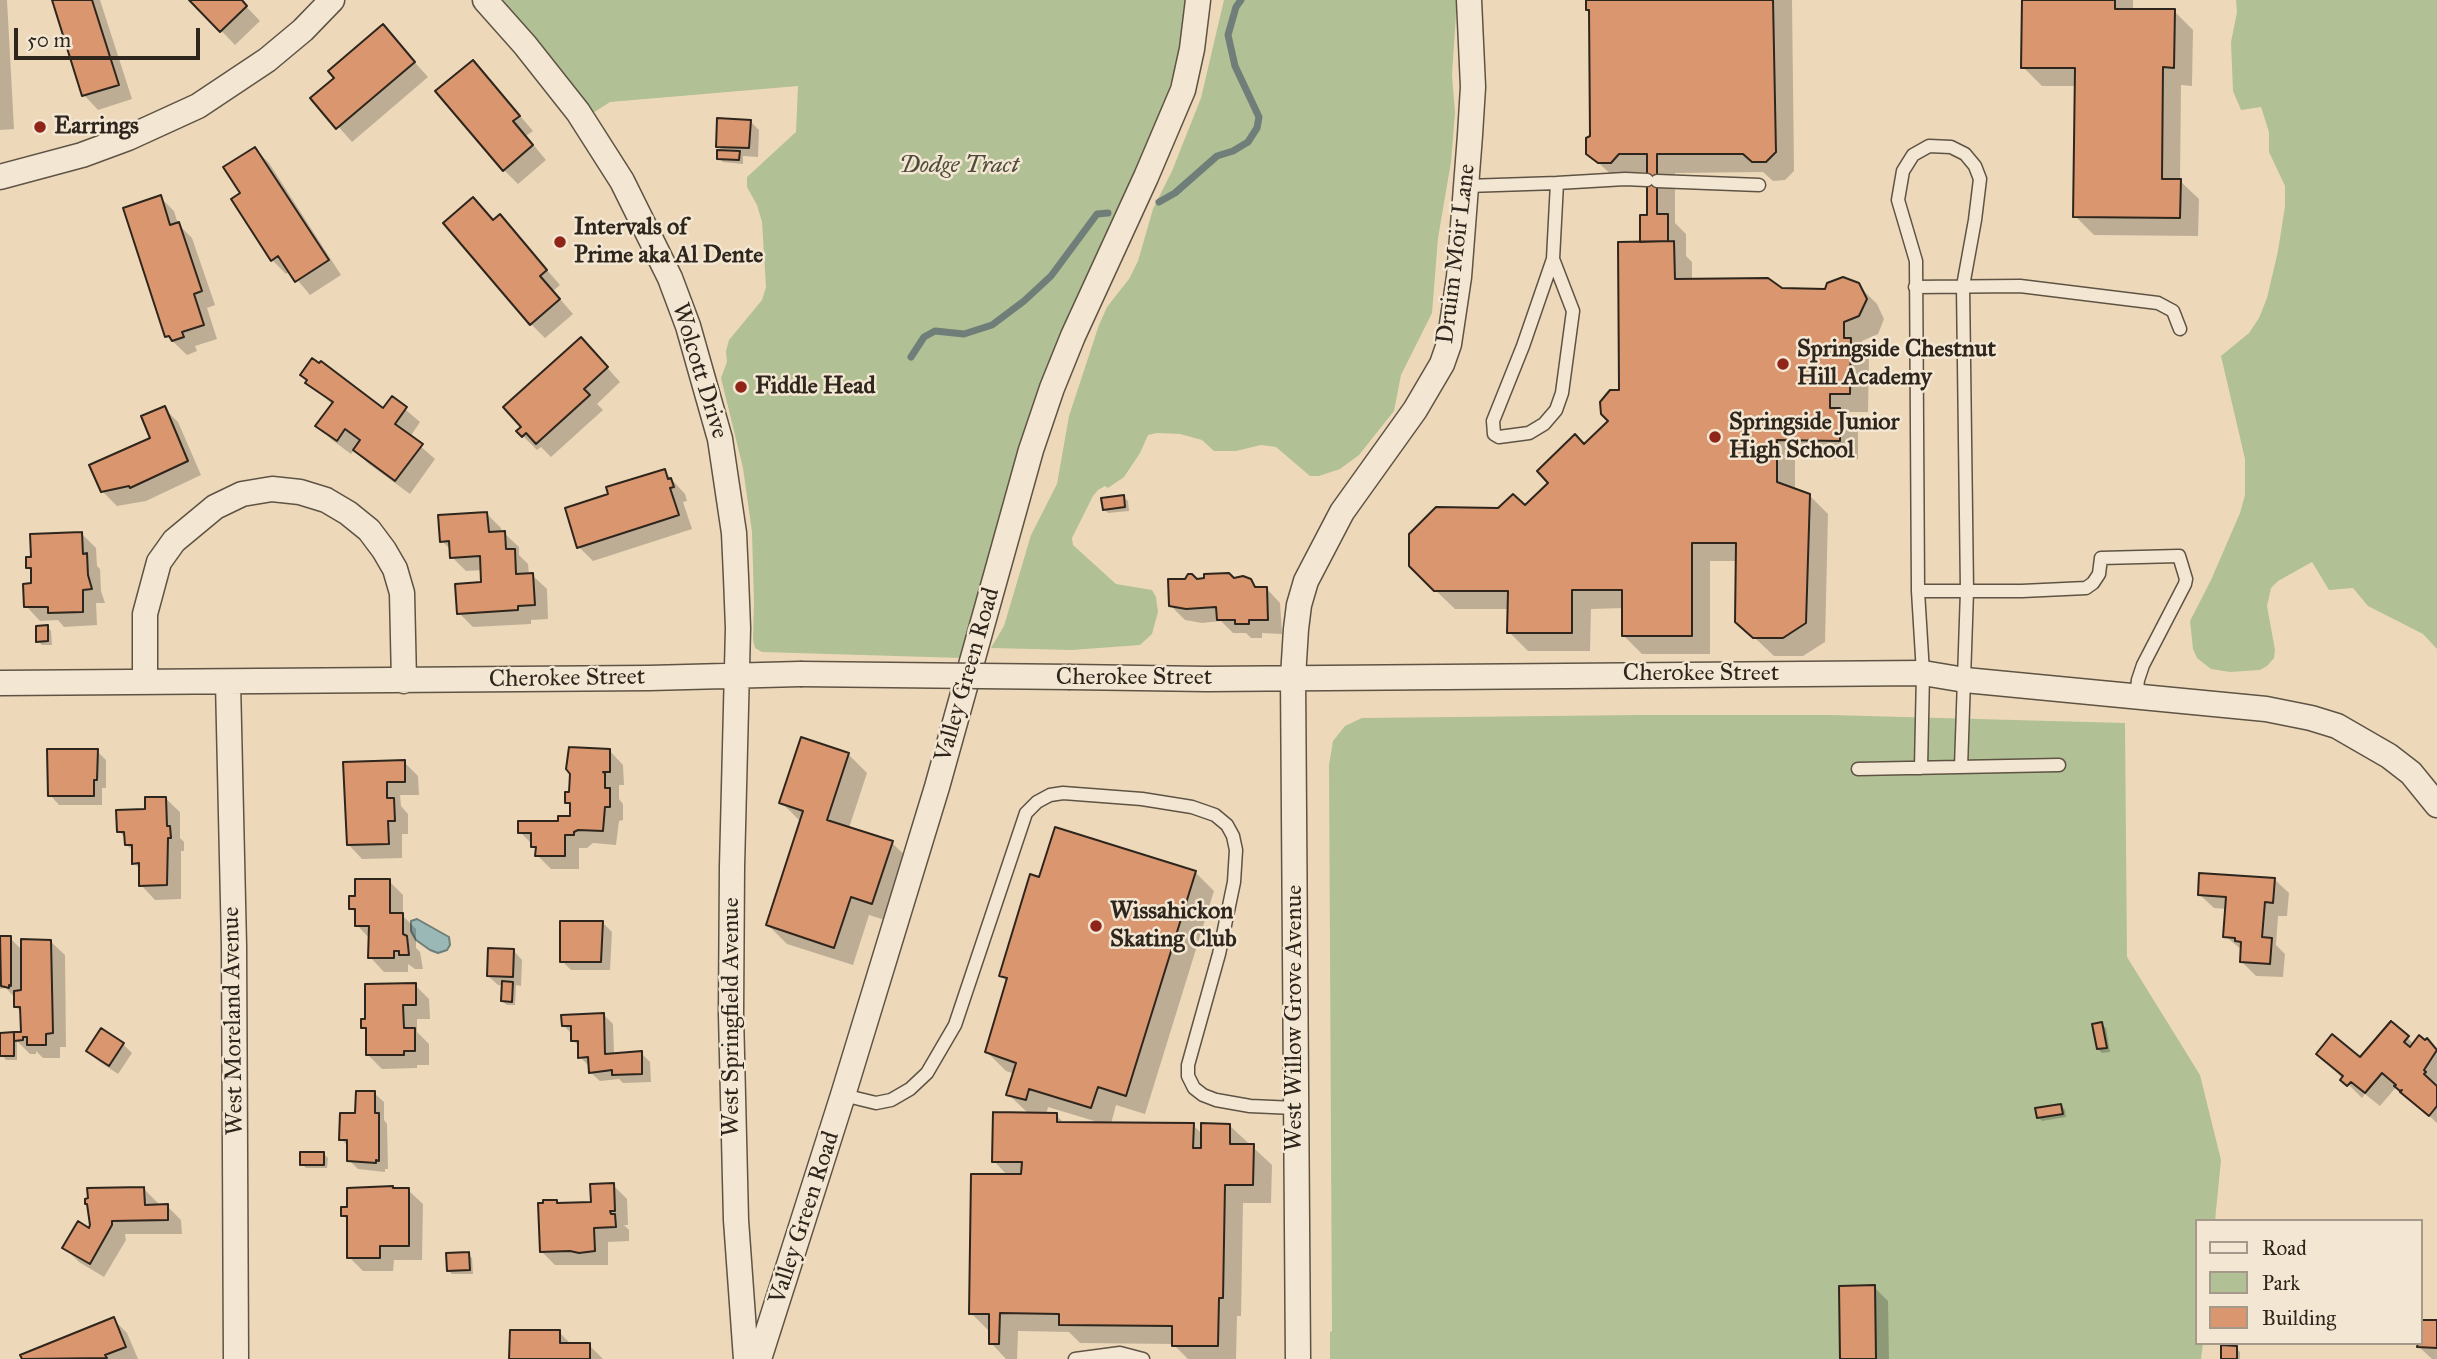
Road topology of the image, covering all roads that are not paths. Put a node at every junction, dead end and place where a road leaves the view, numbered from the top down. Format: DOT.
graph roads {
  1 [pos="332,0"];
  2 [pos="485,0"];
  3 [pos="1198,0"];
  4 [pos="1469,0"];
  5 [pos="0,177"];
  6 [pos="1557,183"];
  7 [pos="1759,185"];
  8 [pos="1466,186"];
  9 [pos="1553,259"];
  10 [pos="1963,286"];
  11 [pos="1915,288"];
  12 [pos="2180,329"];
  13 [pos="1918,591"];
  14 [pos="1967,591"];
  15 [pos="1923,673"];
  16 [pos="736,675"];
  17 [pos="1293,677"];
  18 [pos="1965,680"];
  19 [pos="404,681"];
  20 [pos="145,682"];
  21 [pos="228,682"];
  22 [pos="0,683"];
  23 [pos="2136,697"];
  24 [pos="2059,765"];
  25 [pos="1961,767"];
  26 [pos="1921,768"];
  27 [pos="1858,769"];
  28 [pos="2437,804"];
  29 [pos="843,1095"];
  30 [pos="1295,1108"];
  31 [pos="236,1359"];
  32 [pos="747,1359"];
  33 [pos="759,1359"];
  34 [pos="1074,1359"];
  35 [pos="1143,1359"];
  36 [pos="1298,1359"];
  1 -- 5 [label="street"];
  2 -- 16 [label="street, Wolcott Drive"];
  3 -- 29 [label="street, Valley Green Road"];
  4 -- 8 [label="street, Druim Moir Lane"];
  6 -- 7 [label="lane"];
  6 -- 8 [label="lane"];
  6 -- 9 [label="lane"];
  8 -- 17 [label="street, Druim Moir Lane"];
  9 -- 9 [label="lane"];
  10 -- 11 [label="lane"];
  10 -- 11 [label="lane"];
  10 -- 12 [label="lane"];
  10 -- 14 [label="lane"];
  11 -- 13 [label="lane"];
  13 -- 14 [label="lane"];
  13 -- 15 [label="lane"];
  14 -- 18 [label="lane"];
  14 -- 23 [label="lane"];
  15 -- 17 [label="street, Cherokee Street"];
  15 -- 18 [label="street, Cherokee Street"];
  15 -- 26 [label="lane"];
  16 -- 17 [label="street, Cherokee Street, bridge"];
  16 -- 19 [label="street, Cherokee Street"];
  16 -- 32 [label="street, West Springfield Avenue"];
  17 -- 30 [label="street, West Willow Grove Avenue"];
  18 -- 23 [label="street, Cherokee Street"];
  18 -- 25 [label="lane"];
  19 -- 20 [label="street"];
  19 -- 21 [label="street, Cherokee Street"];
  20 -- 21 [label="street, Cherokee Street"];
  20 -- 22 [label="street, Cherokee Street"];
  21 -- 31 [label="street, West Moreland Avenue"];
  23 -- 28 [label="street, Cherokee Street"];
  24 -- 25 [label="lane"];
  25 -- 26 [label="lane"];
  26 -- 27 [label="lane"];
  29 -- 30 [label="lane"];
  29 -- 33 [label="street, Valley Green Road"];
  30 -- 36 [label="street, West Willow Grove Avenue"];
  34 -- 35 [label="lane"];
}
